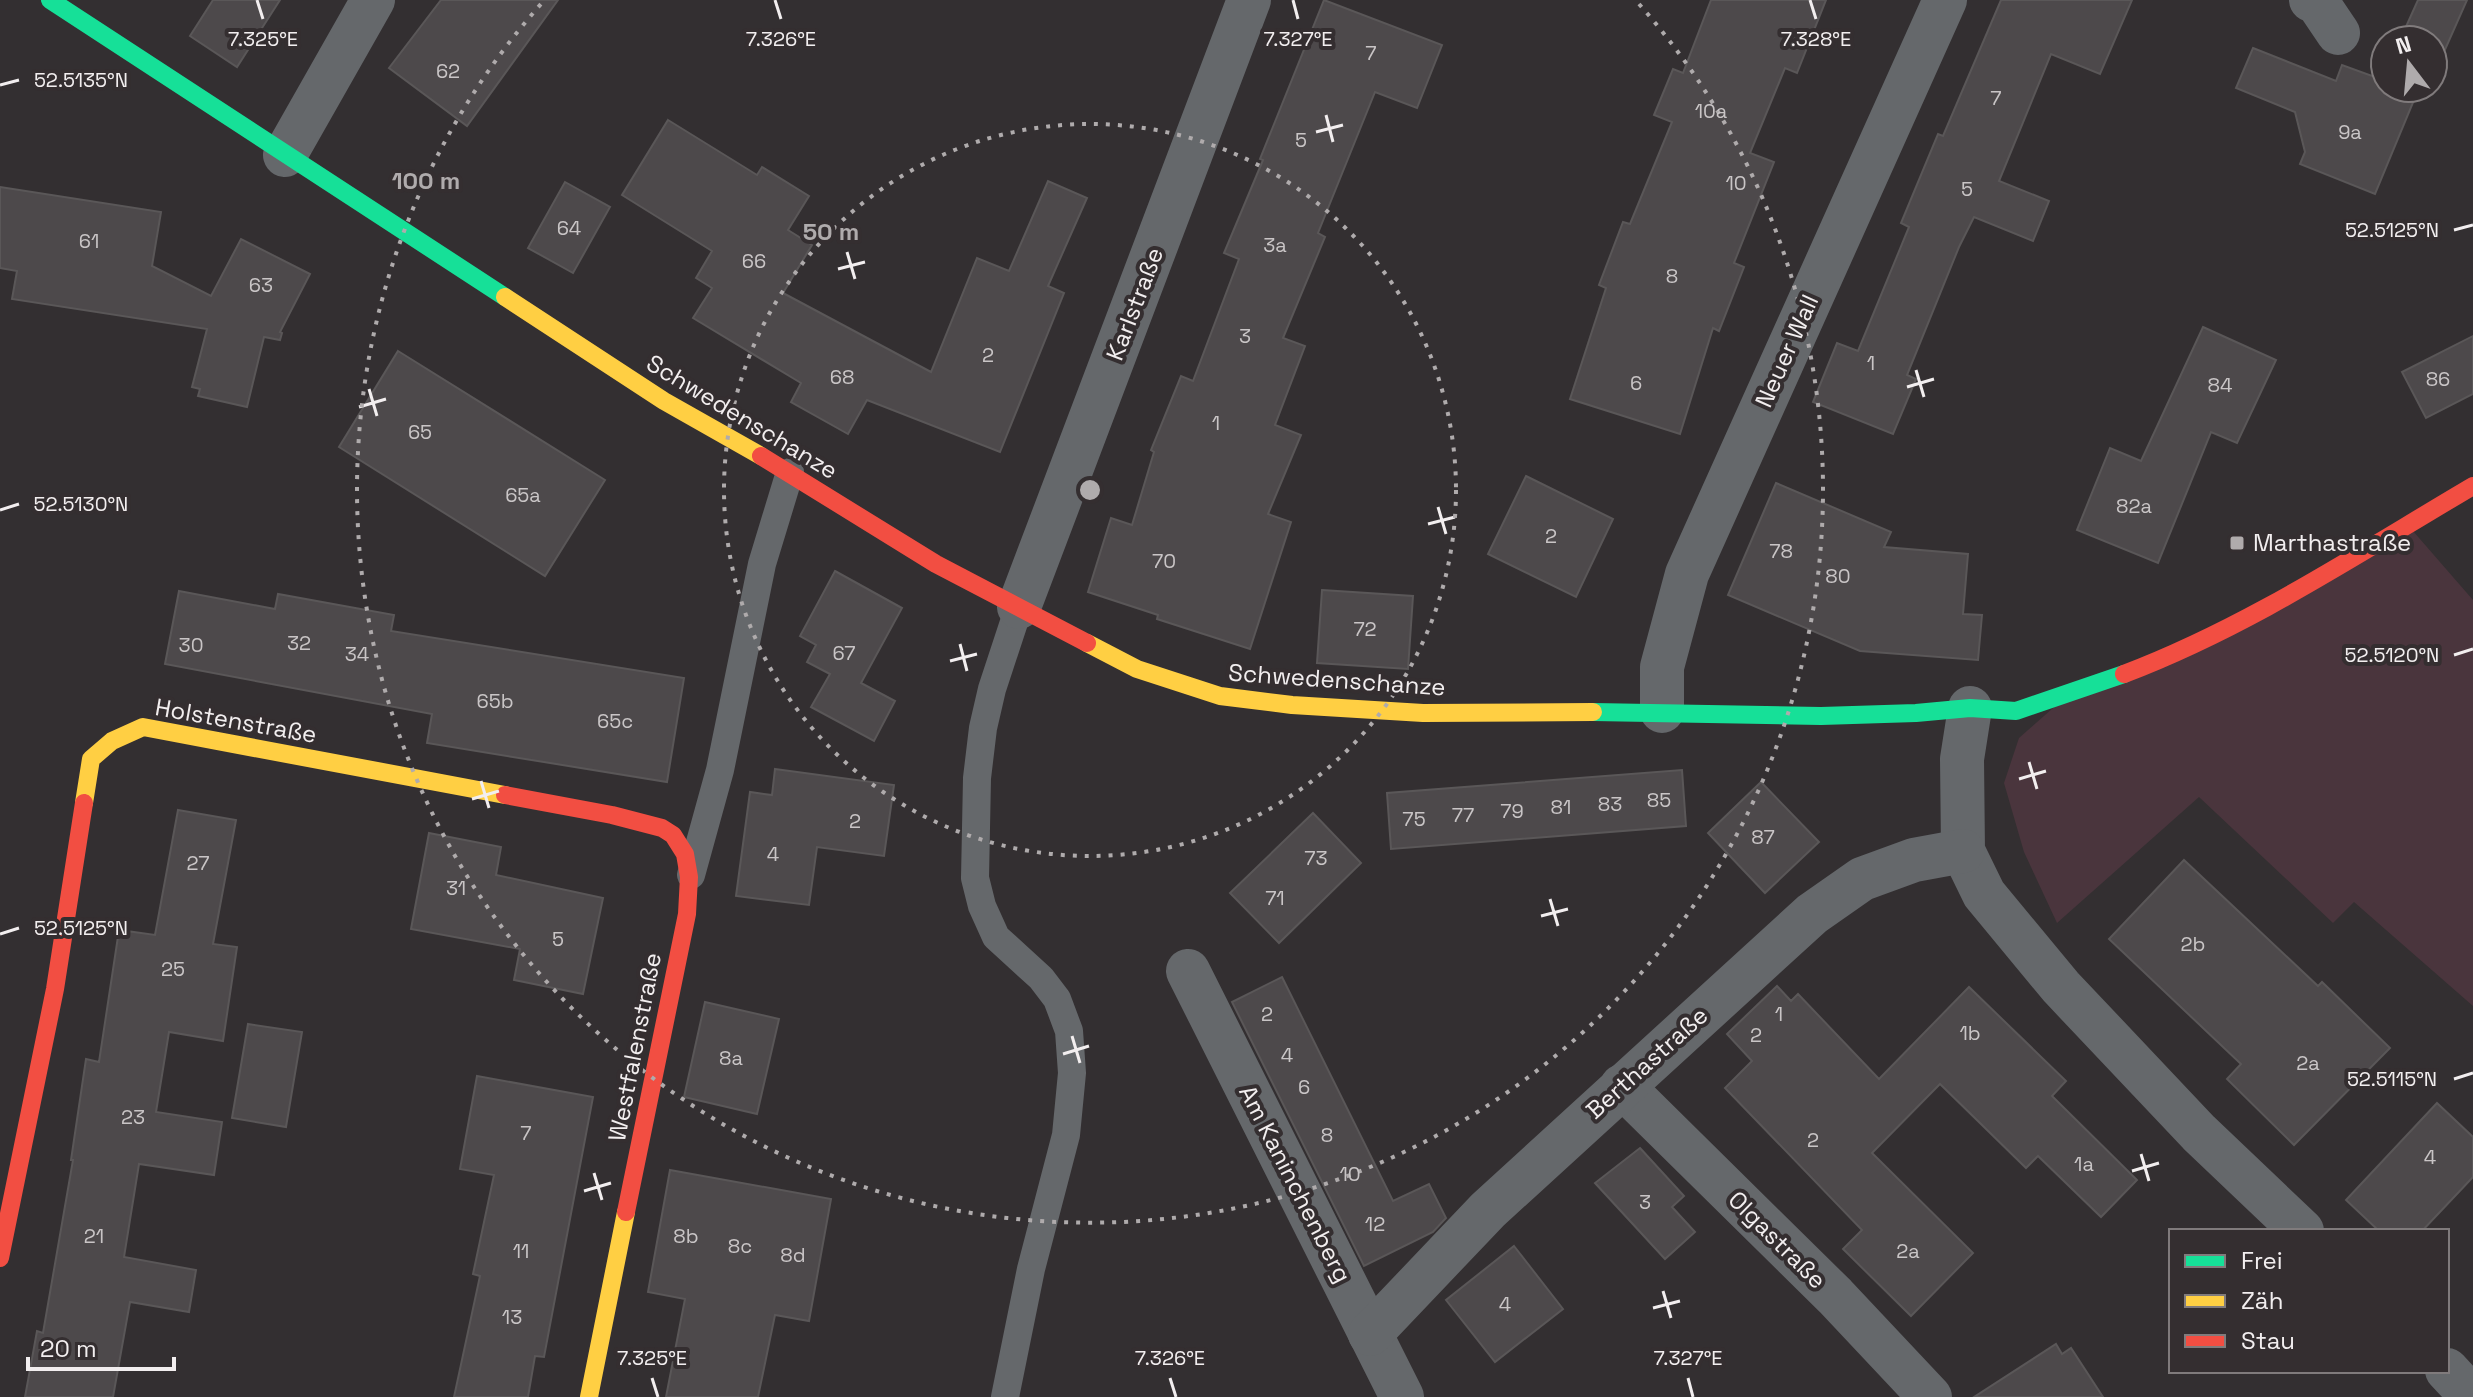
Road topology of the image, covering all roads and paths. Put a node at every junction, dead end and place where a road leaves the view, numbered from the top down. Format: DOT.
graph roads {
  1 [pos="50,0"];
  2 [pos="373,0"];
  3 [pos="1249,0"];
  4 [pos="1945,0"];
  5 [pos="2311,0"];
  6 [pos="2338,33"];
  7 [pos="285,155"];
  8 [pos="790,472"];
  9 [pos="2473,486"];
  10 [pos="1019,607"];
  11 [pos="1970,708"];
  12 [pos="1662,711"];
  13 [pos="683,847"];
  14 [pos="1963,851"];
  15 [pos="691,878"];
  16 [pos="1188,971"];
  17 [pos="1622,1086"];
  18 [pos="2300,1229"];
  19 [pos="0,1258"];
  20 [pos="1370,1334"];
  21 [pos="2449,1372"];
  22 [pos="589,1397"];
  23 [pos="1005,1397"];
  24 [pos="1402,1397"];
  25 [pos="1930,1397"];
  26 [pos="2472,1397"];
  1 -- 7 [label="street, Schwedenschanze"];
  2 -- 7 [label="street"];
  3 -- 10 [label="street, Karlstraße"];
  4 -- 12 [label="street, Neuer Wall"];
  5 -- 6 [label="street"];
  7 -- 8 [label="street, Schwedenschanze"];
  8 -- 10 [label="street, Schwedenschanze"];
  8 -- 15 [label="lane"];
  9 -- 11 [label="street, Schwedenschanze"];
  10 -- 12 [label="street, Schwedenschanze"];
  10 -- 23 [label="lane"];
  11 -- 12 [label="street, Schwedenschanze"];
  11 -- 14 [label="street"];
  13 -- 15 [label="street, Westfalenstraße"];
  13 -- 19 [label="street, Holstenstraße"];
  14 -- 17 [label="street, Berthastraße"];
  14 -- 18 [label="street"];
  15 -- 22 [label="street, Westfalenstraße"];
  16 -- 20 [label="street, Am Kaninchenberg"];
  17 -- 20 [label="street, Berthastraße"];
  17 -- 25 [label="street, Olgastraße"];
  20 -- 24 [label="street, Am Kaninchenberg"];
  21 -- 26 [label="street"];
}
